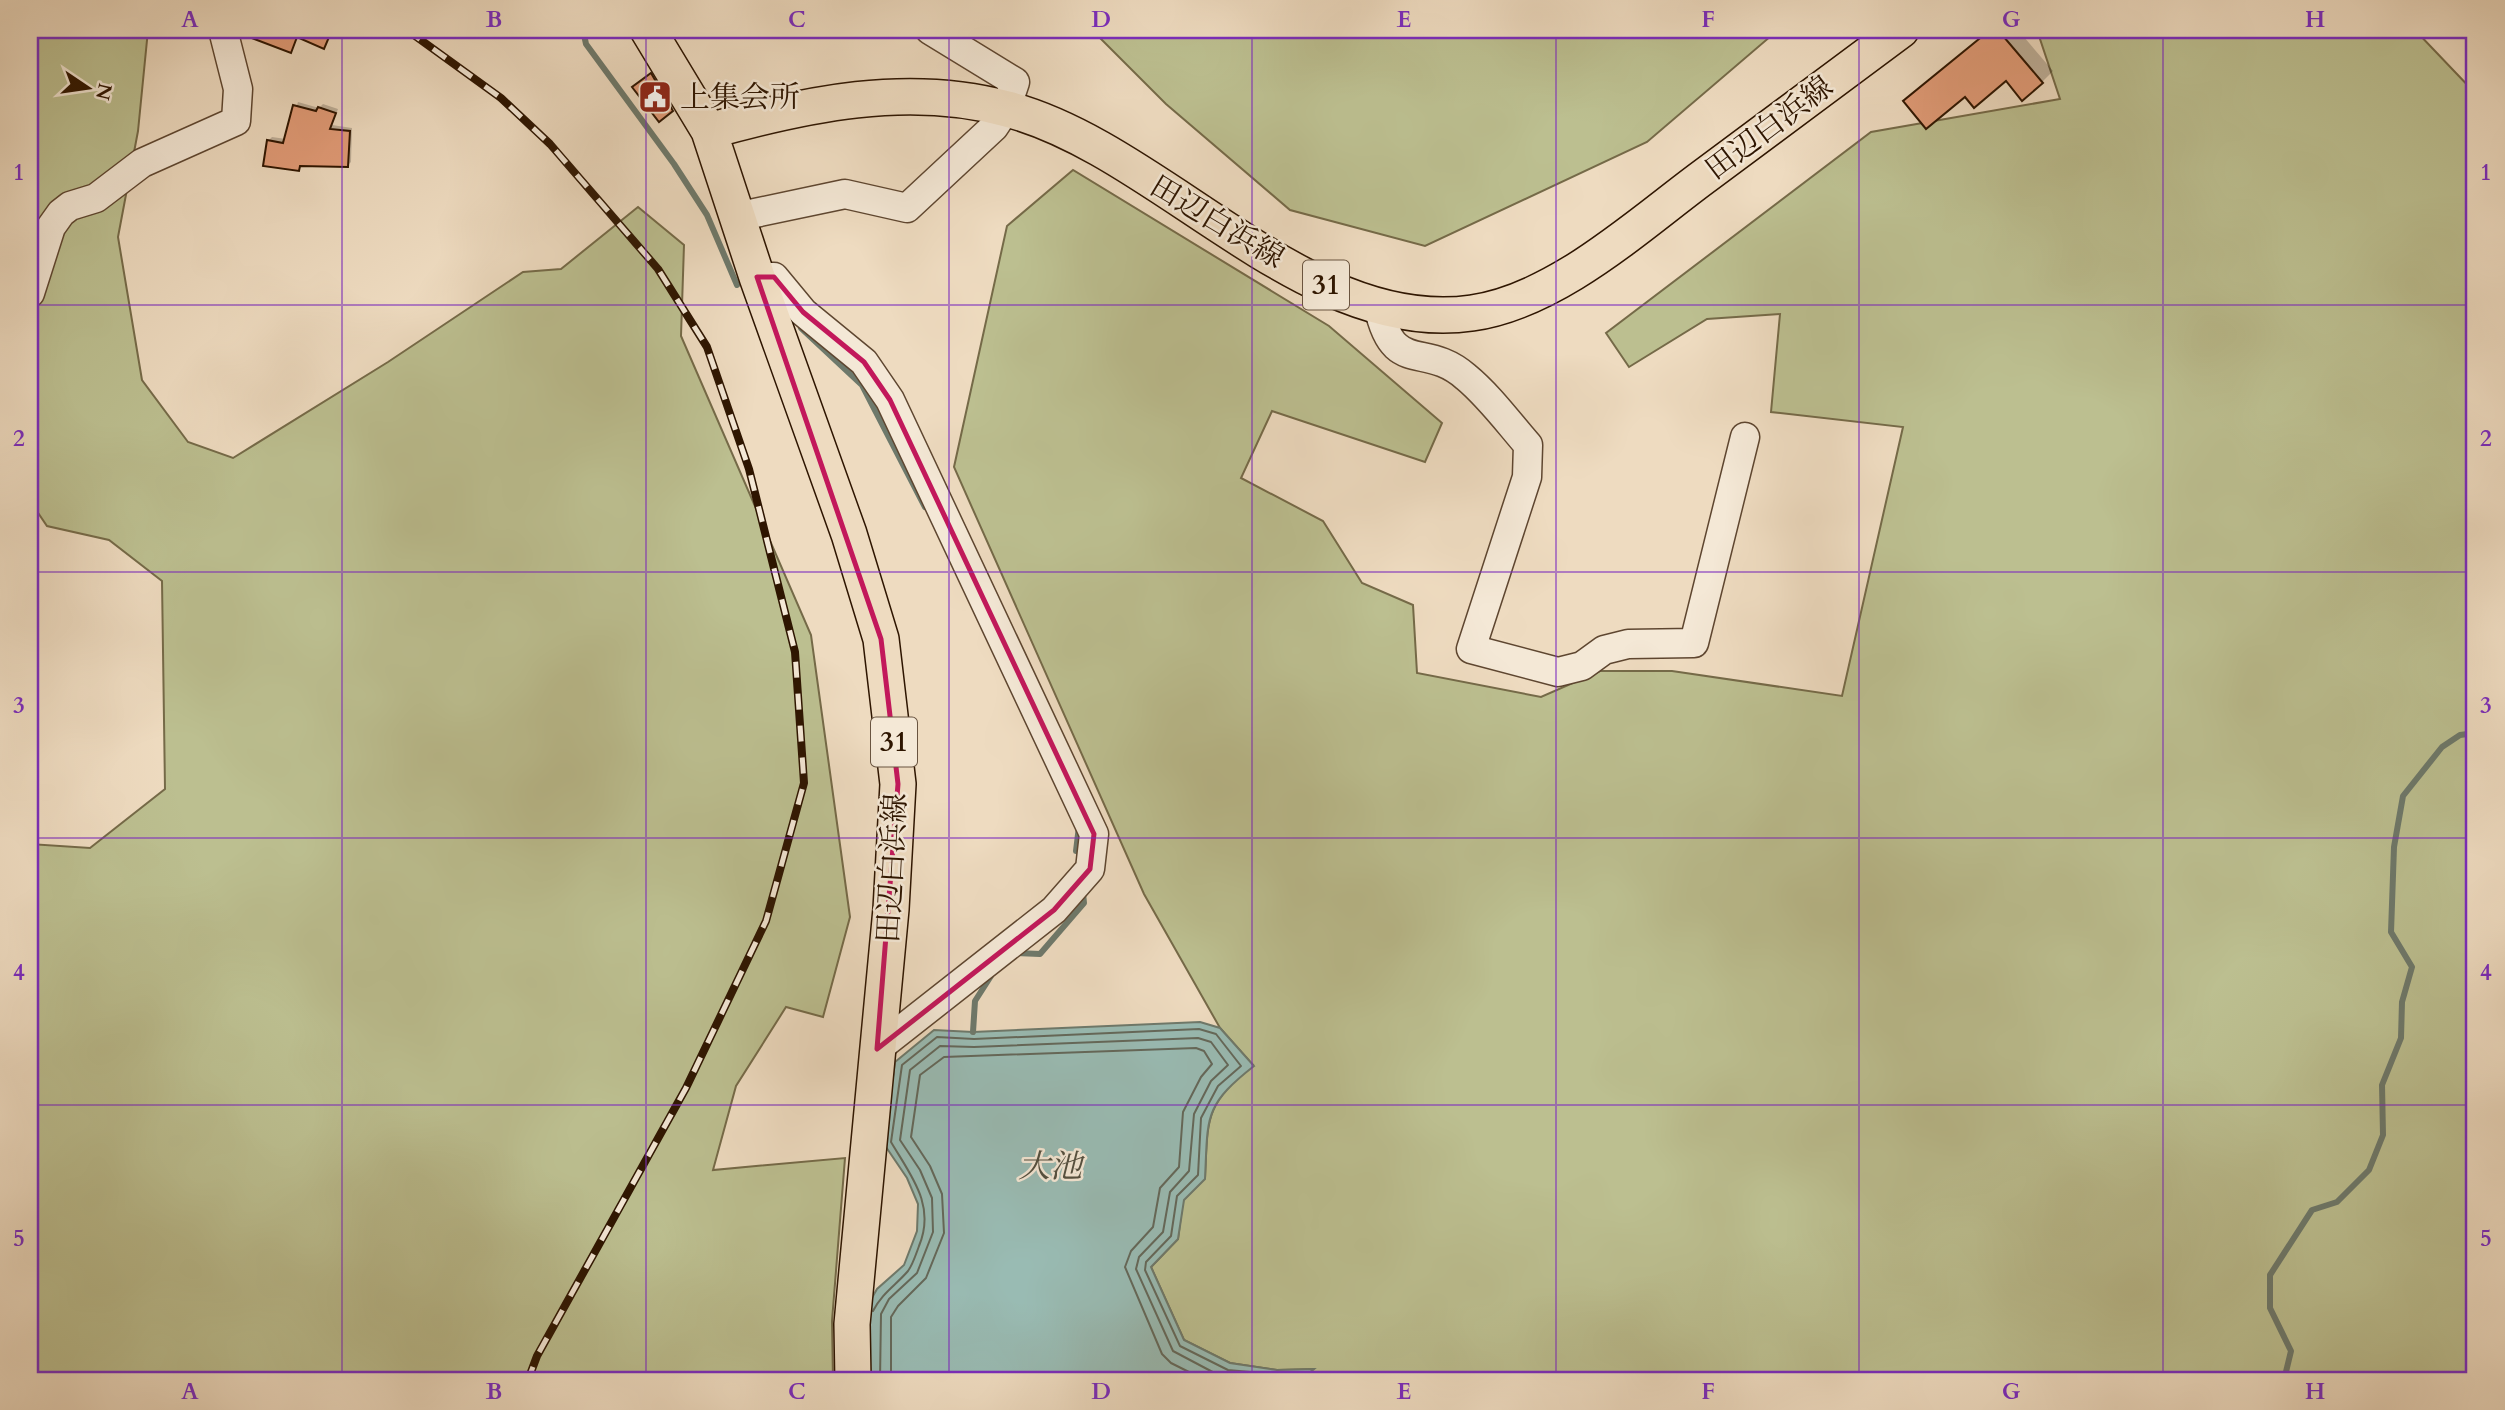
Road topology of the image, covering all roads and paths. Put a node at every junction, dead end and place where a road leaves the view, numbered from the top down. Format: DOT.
graph roads {
  1 [pos="223,30"];
  2 [pos="648,30"];
  3 [pos="930,30"];
  4 [pos="1901,30"];
  5 [pos="1006,108"];
  6 [pos="709,131"];
  7 [pos="737,217"];
  8 [pos="757,277"];
  9 [pos="30,293"];
  10 [pos="1378,305"];
  11 [pos="1745,437"];
  12 [pos="877,1049"];
  13 [pos="853,1380"];
  1 -- 9 [label="street"];
  2 -- 6 [label="main road, 田辺白浜線 / 31"];
  3 -- 5 [label="street"];
  4 -- 10 [label="main road, 田辺白浜線 / 31"];
  5 -- 6 [label="main road, 田辺白浜線 / 31"];
  5 -- 7 [label="street"];
  5 -- 10 [label="main road, 田辺白浜線 / 31"];
  6 -- 7 [label="main road, 田辺白浜線 / 31"];
  7 -- 8 [label="main road, 田辺白浜線 / 31"];
  8 -- 12 [label="main road, 田辺白浜線 / 31"];
  8 -- 12 [label="street"];
  10 -- 11 [label="street"];
  12 -- 13 [label="main road, 田辺白浜線 / 31"];
}
